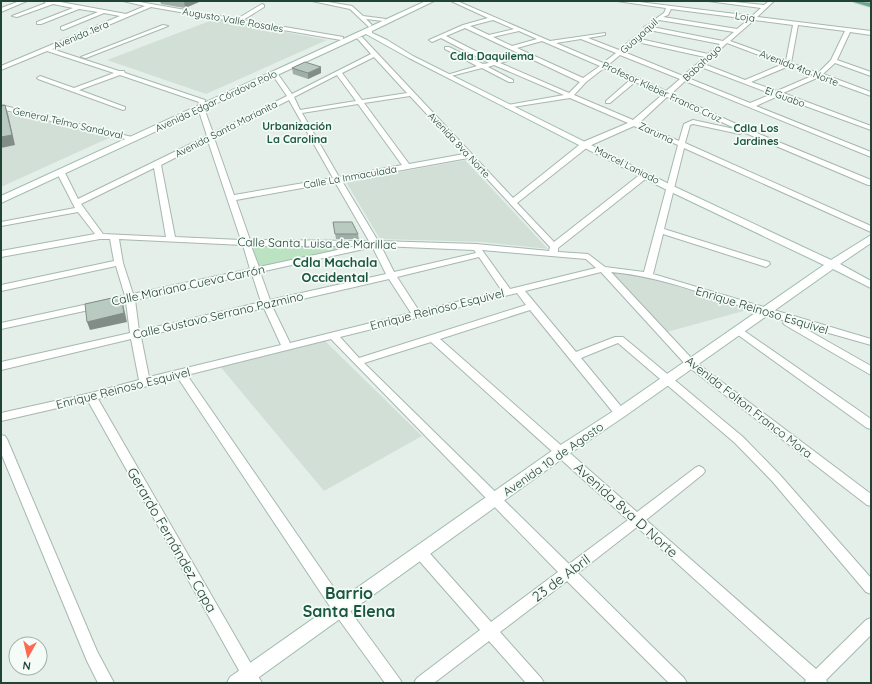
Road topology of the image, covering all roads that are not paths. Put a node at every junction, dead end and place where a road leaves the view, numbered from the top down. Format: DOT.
graph roads {
  1 [pos="25,1"];
  2 [pos="45,1"];
  3 [pos="125,1"];
  4 [pos="161,1"];
  5 [pos="314,1"];
  6 [pos="422,1"];
  7 [pos="431,1"];
  8 [pos="453,1"];
  9 [pos="619,1"];
  10 [pos="710,1"];
  11 [pos="772,1"];
  12 [pos="856,1"];
  13 [pos="863,1"];
  14 [pos="53,2"];
  15 [pos="871,4"];
  16 [pos="691,5"];
  17 [pos="151,6"];
  18 [pos="262,6"];
  19 [pos="79,7"];
  20 [pos="669,7"];
  21 [pos="764,7"];
  22 [pos="685,9"];
  23 [pos="1,10"];
  24 [pos="103,12"];
  25 [pos="666,14"];
  26 [pos="15,16"];
  27 [pos="127,16"];
  28 [pos="361,17"];
  29 [pos="494,18"];
  30 [pos="658,18"];
  31 [pos="752,18"];
  32 [pos="383,19"];
  33 [pos="237,21"];
  34 [pos="39,22"];
  35 [pos="796,24"];
  36 [pos="165,26"];
  37 [pos="465,26"];
  38 [pos="369,27"];
  39 [pos="63,28"];
  40 [pos="646,28"];
  41 [pos="520,29"];
  42 [pos="848,30"];
  43 [pos="737,31"];
  44 [pos="871,33"];
  45 [pos="604,34"];
  46 [pos="441,36"];
  47 [pos="487,36"];
  48 [pos="581,37"];
  49 [pos="360,38"];
  50 [pos="543,39"];
  51 [pos="342,40"];
  52 [pos="432,40"];
  53 [pos="636,40"];
  54 [pos="385,41"];
  55 [pos="551,42"];
  56 [pos="725,42"];
  57 [pos="50,48"];
  58 [pos="446,48"];
  59 [pos="511,48"];
  60 [pos="621,52"];
  61 [pos="375,54"];
  62 [pos="525,54"];
  63 [pos="84,56"];
  64 [pos="709,56"];
  65 [pos="834,61"];
  66 [pos="495,62"];
  67 [pos="788,64"];
  68 [pos="700,65"];
  69 [pos="482,66"];
  70 [pos="605,66"];
  71 [pos="1,68"];
  72 [pos="123,71"];
  73 [pos="338,72"];
  74 [pos="274,74"];
  75 [pos="871,74"];
  76 [pos="819,75"];
  77 [pos="449,76"];
  78 [pos="40,78"];
  79 [pos="634,79"];
  80 [pos="686,79"];
  81 [pos="511,81"];
  82 [pos="584,82"];
  83 [pos="745,82"];
  84 [pos="74,90"];
  85 [pos="411,94"];
  86 [pos="667,94"];
  87 [pos="871,94"];
  88 [pos="778,95"];
  89 [pos="290,96"];
  90 [pos="570,96"];
  91 [pos="204,102"];
  92 [pos="360,102"];
  93 [pos="608,102"];
  94 [pos="752,105"];
  95 [pos="1,107"];
  96 [pos="508,107"];
  97 [pos="123,108"];
  98 [pos="298,112"];
  99 [pos="634,123"];
  100 [pos="871,128"];
  101 [pos="745,130"];
  102 [pos="210,136"];
  103 [pos="124,137"];
  104 [pos="134,139"];
  105 [pos="586,144"];
  106 [pos="682,145"];
  107 [pos="871,155"];
  108 [pos="468,156"];
  109 [pos="157,164"];
  110 [pos="407,167"];
  111 [pos="61,173"];
  112 [pos="645,175"];
  113 [pos="337,180"];
  114 [pos="871,183"];
  115 [pos="670,188"];
  116 [pos="1,192"];
  117 [pos="231,198"];
  118 [pos="1,200"];
  119 [pos="512,203"];
  120 [pos="78,206"];
  121 [pos="1,224"];
  122 [pos="871,229"];
  123 [pos="659,230"];
  124 [pos="100,236"];
  125 [pos="114,237"];
  126 [pos="871,238"];
  127 [pos="171,239"];
  128 [pos="247,243"];
  129 [pos="375,244"];
  130 [pos="479,250"];
  131 [pos="554,250"];
  132 [pos="1,254"];
  133 [pos="119,263"];
  134 [pos="766,264"];
  135 [pos="833,265"];
  136 [pos="603,269"];
  137 [pos="256,271"];
  138 [pos="648,274"];
  139 [pos="391,275"];
  140 [pos="871,285"];
  141 [pos="1,288"];
  142 [pos="518,289"];
  143 [pos="507,292"];
  144 [pos="130,298"];
  145 [pos="268,305"];
  146 [pos="533,306"];
  147 [pos="769,313"];
  148 [pos="416,314"];
  149 [pos="1,326"];
  150 [pos="737,330"];
  151 [pos="134,334"];
  152 [pos="332,335"];
  153 [pos="433,338"];
  154 [pos="871,342"];
  155 [pos="287,347"];
  156 [pos="574,356"];
  157 [pos="357,362"];
  158 [pos="690,363"];
  159 [pos="1,366"];
  160 [pos="871,371"];
  161 [pos="180,373"];
  162 [pos="668,380"];
  163 [pos="145,382"];
  164 [pos="91,397"];
  165 [pos="620,413"];
  166 [pos="1,417"];
  167 [pos="871,425"];
  168 [pos="1,439"];
  169 [pos="562,452"];
  170 [pos="699,471"];
  171 [pos="495,500"];
  172 [pos="871,501"];
  173 [pos="637,520"];
  174 [pos="420,552"];
  175 [pos="569,572"];
  176 [pos="871,588"];
  177 [pos="340,609"];
  178 [pos="871,625"];
  179 [pos="491,631"];
  180 [pos="251,679"];
  181 [pos="816,682"];
  182 [pos="106,683"];
  183 [pos="236,683"];
  184 [pos="394,683"];
  185 [pos="422,683"];
  186 [pos="536,683"];
  187 [pos="679,683"];
  1 -- 23 [label="street"];
  2 -- 14 [label="street"];
  3 -- 17 [label="street, Augusto Valle Rosales"];
  4 -- 17 [label="street, Avenida 1era"];
  5 -- 28 [label="street"];
  6 -- 32 [label="street, Avenida Edgar Córdova Polo"];
  7 -- 38 [label="street, Avenida Edgar Córdova Polo"];
  8 -- 29 [label="street, Profesor Kleber Franco Cruz"];
  9 -- 20 [label="street, Loja"];
  10 -- 21 [label="street"];
  11 -- 21 [label="street, Babahoyo"];
  12 -- 15 [label="main road"];
  13 -- 15 [label="main road"];
  14 -- 19 [label="street"];
  14 -- 26 [label="street"];
  16 -- 22 [label="street, Guayaquil"];
  17 -- 27 [label="street, Avenida 1era"];
  17 -- 33 [label="street, Augusto Valle Rosales"];
  18 -- 33 [label="street"];
  19 -- 24 [label="street"];
  19 -- 34 [label="street"];
  20 -- 22 [label="street, Loja"];
  20 -- 25 [label="street, Guayaquil"];
  21 -- 31 [label="street, Babahoyo"];
  22 -- 25 [label="street, Guayaquil"];
  22 -- 31 [label="street, Loja"];
  24 -- 27 [label="street"];
  24 -- 39 [label="street"];
  25 -- 30 [label="street, Guayaquil"];
  27 -- 57 [label="street, Avenida 1era"];
  28 -- 32 [label="street"];
  28 -- 38 [label="street"];
  29 -- 37 [label="street"];
  29 -- 41 [label="street, Profesor Kleber Franco Cruz"];
  30 -- 40 [label="street, Guayaquil"];
  30 -- 43 [label="street"];
  31 -- 35 [label="street, Loja"];
  31 -- 43 [label="street, Babahoyo"];
  32 -- 38 [label="street, Avenida Edgar Córdova Polo"];
  33 -- 51 [label="street, Augusto Valle Rosales"];
  35 -- 42 [label="street, Loja"];
  35 -- 67 [label="street"];
  36 -- 63 [label="street"];
  37 -- 46 [label="street"];
  37 -- 47 [label="street"];
  38 -- 51 [label="street, Avenida Edgar Córdova Polo"];
  38 -- 54 [label="street, Marcel Laniado"];
  40 -- 53 [label="street, Guayaquil"];
  40 -- 56 [label="street, Avenida 4ta Norte"];
  41 -- 47 [label="street"];
  41 -- 50 [label="street, Profesor Kleber Franco Cruz"];
  42 -- 44 [label="street, Loja"];
  42 -- 65 [label="street"];
  43 -- 56 [label="street, Babahoyo"];
  45 -- 48 [label="street"];
  46 -- 52 [label="street"];
  46 -- 66 [label="street, Zaruma"];
  47 -- 59 [label="street"];
  48 -- 55 [label="street"];
  48 -- 60 [label="street"];
  49 -- 51 [label="street, Marcel Laniado"];
  49 -- 54 [label="street, Marcel Laniado"];
  49 -- 61 [label="street, Avenida 8va Norte"];
  50 -- 55 [label="street, Profesor Kleber Franco Cruz"];
  50 -- 59 [label="street"];
  51 -- 74 [label="street, Avenida Edgar Córdova Polo"];
  51 -- 91 [label="street, Avenida Edgar Córdova Polo"];
  53 -- 60 [label="street, Guayaquil"];
  53 -- 64 [label="street"];
  54 -- 77 [label="street, Marcel Laniado"];
  55 -- 70 [label="street, Profesor Kleber Franco Cruz"];
  56 -- 64 [label="street, Babahoyo"];
  56 -- 67 [label="street, Avenida 4ta Norte"];
  57 -- 63 [label="street"];
  57 -- 71 [label="street, Avenida 1era"];
  57 -- 72 [label="street"];
  58 -- 69 [label="street"];
  59 -- 62 [label="street"];
  60 -- 70 [label="street, Guayaquil"];
  60 -- 80 [label="street"];
  61 -- 73 [label="street, Avenida Santa Marianita"];
  61 -- 85 [label="street, Avenida 8va Norte"];
  62 -- 66 [label="street"];
  62 -- 82 [label="street"];
  63 -- 72 [label="street"];
  64 -- 68 [label="street, Babahoyo"];
  65 -- 75 [label="street"];
  65 -- 76 [label="street"];
  66 -- 69 [label="street"];
  66 -- 90 [label="street, Zaruma"];
  67 -- 76 [label="street, Avenida 4ta Norte"];
  67 -- 83 [label="street"];
  68 -- 80 [label="street, Babahoyo"];
  68 -- 83 [label="street, El Guabo"];
  69 -- 77 [label="street"];
  69 -- 81 [label="street"];
  70 -- 79 [label="street, Profesor Kleber Franco Cruz"];
  70 -- 82 [label="street, Guayaquil"];
  72 -- 84 [label="street"];
  72 -- 91 [label="street"];
  73 -- 89 [label="street, Avenida Santa Marianita"];
  73 -- 92 [label="street"];
  74 -- 89 [label="street"];
  74 -- 91 [label="street, Avenida Edgar Córdova Polo"];
  76 -- 87 [label="street, Avenida 4ta Norte"];
  76 -- 88 [label="street"];
  77 -- 96 [label="street, Marcel Laniado"];
  78 -- 84 [label="street"];
  79 -- 86 [label="street, Profesor Kleber Franco Cruz"];
  79 -- 93 [label="street"];
  80 -- 86 [label="street, Babahoyo"];
  80 -- 94 [label="street"];
  82 -- 90 [label="street, Guayaquil"];
  83 -- 88 [label="street, El Guabo"];
  84 -- 97 [label="street"];
  85 -- 92 [label="street"];
  85 -- 108 [label="street, Avenida 8va Norte"];
  86 -- 99 [label="street, Babahoyo"];
  86 -- 101 [label="street, Profesor Kleber Franco Cruz"];
  88 -- 94 [label="street"];
  88 -- 100 [label="street, El Guabo"];
  89 -- 98 [label="street"];
  89 -- 102 [label="street, Avenida Santa Marianita"];
  90 -- 96 [label="street"];
  90 -- 99 [label="street, Zaruma"];
  91 -- 102 [label="street"];
  91 -- 103 [label="street, Avenida Edgar Córdova Polo"];
  91 -- 104 [label="street, Avenida Edgar Córdova Polo"];
  92 -- 98 [label="street"];
  92 -- 110 [label="street"];
  94 -- 107 [label="street"];
  95 -- 103 [label="street, General Telmo Sandoval"];
  96 -- 105 [label="street, Marcel Laniado"];
  98 -- 113 [label="street"];
  99 -- 105 [label="street, Babahoyo"];
  99 -- 106 [label="street, Zaruma"];
  101 -- 106 [label="street"];
  101 -- 114 [label="street, Profesor Kleber Franco Cruz"];
  102 -- 109 [label="street, Avenida Santa Marianita"];
  102 -- 117 [label="street"];
  103 -- 104 [label="street, General Telmo Sandoval"];
  103 -- 116 [label="street, Avenida Edgar Córdova Polo"];
  104 -- 111 [label="street, Avenida Edgar Córdova Polo"];
  105 -- 112 [label="street, Marcel Laniado"];
  105 -- 119 [label="street, Babahoyo"];
  106 -- 115 [label="street"];
  106 -- 122 [label="street, Zaruma"];
  108 -- 110 [label="street, Calle La Inmaculada"];
  108 -- 119 [label="street, Avenida 8va Norte"];
  109 -- 120 [label="street, Avenida Santa Marianita"];
  109 -- 127 [label="street"];
  110 -- 113 [label="street, Calle La Inmaculada"];
  111 -- 118 [label="street, Avenida Edgar Córdova Polo"];
  111 -- 120 [label="street"];
  112 -- 115 [label="street, Marcel Laniado"];
  112 -- 131 [label="street"];
  113 -- 117 [label="street, Calle La Inmaculada"];
  113 -- 129 [label="street"];
  115 -- 123 [label="street"];
  115 -- 135 [label="street, Marcel Laniado"];
  117 -- 128 [label="street"];
  119 -- 131 [label="street, Avenida 8va Norte"];
  120 -- 121 [label="street, Avenida Santa Marianita"];
  120 -- 124 [label="street"];
  123 -- 134 [label="street"];
  123 -- 138 [label="street"];
  124 -- 125 [label="street, Calle Santa Luisa de Marillac"];
  124 -- 132 [label="street, Calle Santa Luisa de Marillac"];
  125 -- 127 [label="street, Calle Santa Luisa de Marillac"];
  125 -- 133 [label="street"];
  126 -- 135 [label="street, Avenida 10 de Agosto"];
  127 -- 128 [label="street, Calle Santa Luisa de Marillac"];
  128 -- 129 [label="street, Calle Santa Luisa de Marillac"];
  128 -- 137 [label="street"];
  129 -- 130 [label="street, Calle Santa Luisa de Marillac"];
  129 -- 137 [label="street, Calle Mariana Cueva Carrón"];
  129 -- 139 [label="street"];
  130 -- 131 [label="street, Calle Santa Luisa de Marillac"];
  130 -- 139 [label="street, Calle Gustavo Serrano Pazmino"];
  130 -- 143 [label="street"];
  131 -- 136 [label="street, Calle Santa Luisa de Marillac"];
  133 -- 141 [label="street"];
  133 -- 144 [label="street"];
  135 -- 140 [label="street, Marcel Laniado"];
  135 -- 147 [label="street, Avenida 10 de Agosto"];
  136 -- 138 [label="street, Enrique Reinoso Esquivel"];
  136 -- 142 [label="street, Enrique Reinoso Esquivel"];
  136 -- 158 [label="street, Avenida Folton Franco Mora"];
  137 -- 144 [label="street, Calle Mariana Cueva Carrón"];
  137 -- 145 [label="street"];
  138 -- 147 [label="street, Enrique Reinoso Esquivel"];
  139 -- 145 [label="street, Calle Gustavo Serrano Pazmino"];
  139 -- 148 [label="street"];
  142 -- 143 [label="street, Enrique Reinoso Esquivel"];
  142 -- 146 [label="street"];
  143 -- 148 [label="street, Enrique Reinoso Esquivel"];
  144 -- 149 [label="street, Calle Mariana Cueva Carrón"];
  144 -- 151 [label="street"];
  145 -- 151 [label="street, Calle Gustavo Serrano Pazmino"];
  145 -- 155 [label="street"];
  146 -- 153 [label="street"];
  146 -- 156 [label="street"];
  147 -- 150 [label="street, Avenida 10 de Agosto"];
  147 -- 154 [label="street, Enrique Reinoso Esquivel"];
  147 -- 160 [label="street"];
  148 -- 152 [label="street, Enrique Reinoso Esquivel"];
  150 -- 158 [label="street, Avenida 10 de Agosto"];
  150 -- 167 [label="street"];
  151 -- 159 [label="street, Calle Gustavo Serrano Pazmino"];
  151 -- 163 [label="street"];
  152 -- 155 [label="street, Enrique Reinoso Esquivel"];
  152 -- 157 [label="street"];
  153 -- 157 [label="street"];
  153 -- 169 [label="street, Avenida 8va D Norte"];
  155 -- 161 [label="street, Enrique Reinoso Esquivel"];
  156 -- 162 [label="street"];
  156 -- 165 [label="street"];
  157 -- 171 [label="street"];
  158 -- 162 [label="street, Avenida 10 de Agosto"];
  158 -- 172 [label="street, Avenida Folton Franco Mora"];
  161 -- 163 [label="street, Enrique Reinoso Esquivel"];
  161 -- 177 [label="street"];
  162 -- 165 [label="street, Avenida 10 de Agosto"];
  162 -- 176 [label="street"];
  163 -- 164 [label="street, Enrique Reinoso Esquivel"];
  164 -- 166 [label="street, Enrique Reinoso Esquivel"];
  164 -- 180 [label="street, Gerardo Fernández Capa"];
  165 -- 169 [label="street, Avenida 10 de Agosto"];
  168 -- 182 [label="street"];
  169 -- 171 [label="street, Avenida 10 de Agosto"];
  169 -- 173 [label="street, Avenida 8va D Norte"];
  170 -- 173 [label="street, 23 de Abril"];
  171 -- 174 [label="street, Avenida 10 de Agosto"];
  171 -- 175 [label="street"];
  173 -- 175 [label="street, 23 de Abril"];
  173 -- 181 [label="street, Avenida 8va D Norte"];
  174 -- 177 [label="street, Avenida 10 de Agosto"];
  174 -- 179 [label="street"];
  175 -- 179 [label="street, 23 de Abril"];
  175 -- 187 [label="street"];
  177 -- 180 [label="street, Avenida 10 de Agosto"];
  177 -- 184 [label="street"];
  178 -- 181 [label="street"];
  179 -- 185 [label="street, 23 de Abril"];
  179 -- 186 [label="street"];
  180 -- 183 [label="street, Avenida 10 de Agosto"];
}
